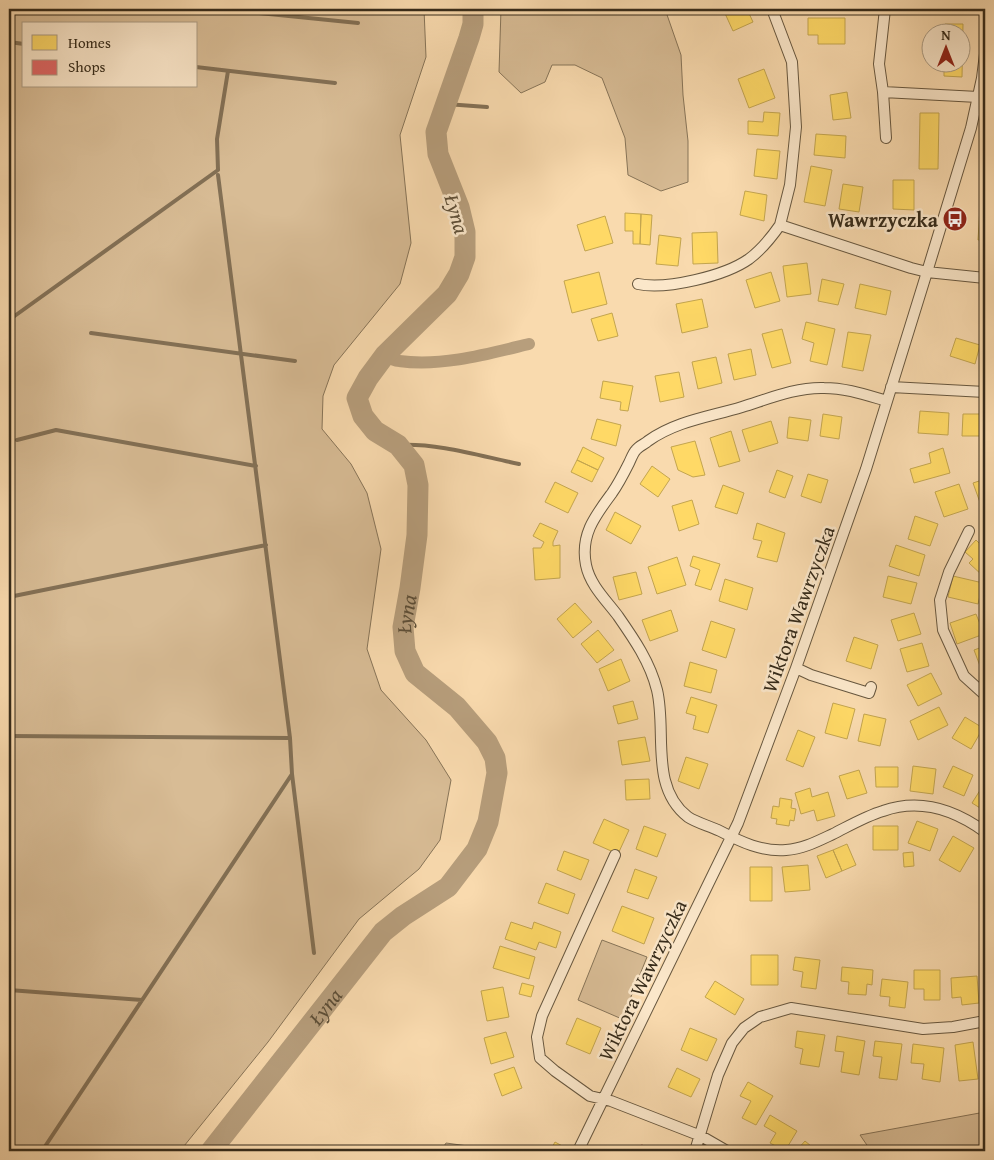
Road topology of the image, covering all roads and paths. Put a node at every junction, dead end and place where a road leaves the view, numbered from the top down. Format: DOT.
graph roads {
  1 [pos="772,9"];
  2 [pos="885,9"];
  3 [pos="985,54"];
  4 [pos="883,92"];
  5 [pos="978,97"];
  6 [pos="886,138"];
  7 [pos="780,225"];
  8 [pos="928,272"];
  9 [pos="985,278"];
  10 [pos="638,284"];
  11 [pos="891,387"];
  12 [pos="985,392"];
  13 [pos="887,400"];
  14 [pos="969,531"];
  15 [pos="796,668"];
  16 [pos="871,687"];
  17 [pos="985,695"];
  18 [pos="985,832"];
  19 [pos="731,838"];
  20 [pos="615,856"];
  21 [pos="985,1021"];
  22 [pos="604,1099"];
  23 [pos="701,1136"];
  24 [pos="578,1151"];
  25 [pos="696,1151"];
  26 [pos="727,1151"];
  1 -- 7 [label="street"];
  2 -- 4 [label="street"];
  3 -- 5 [label="street, Wiktora Wawrzyczka"];
  4 -- 5 [label="street"];
  4 -- 6 [label="street"];
  5 -- 8 [label="street, Wiktora Wawrzyczka"];
  7 -- 8 [label="street"];
  7 -- 10 [label="street"];
  8 -- 9 [label="street"];
  8 -- 11 [label="street, Wiktora Wawrzyczka"];
  11 -- 12 [label="street"];
  11 -- 13 [label="street, Wiktora Wawrzyczka"];
  13 -- 15 [label="street, Wiktora Wawrzyczka"];
  13 -- 19 [label="street"];
  14 -- 17 [label="street"];
  15 -- 16 [label="street"];
  15 -- 19 [label="street, Wiktora Wawrzyczka"];
  18 -- 19 [label="street"];
  19 -- 22 [label="street, Wiktora Wawrzyczka"];
  20 -- 22 [label="street"];
  21 -- 23 [label="street"];
  22 -- 23 [label="street"];
  22 -- 24 [label="street, Wiktora Wawrzyczka"];
  23 -- 25 [label="street"];
  23 -- 26 [label="street"];
}
